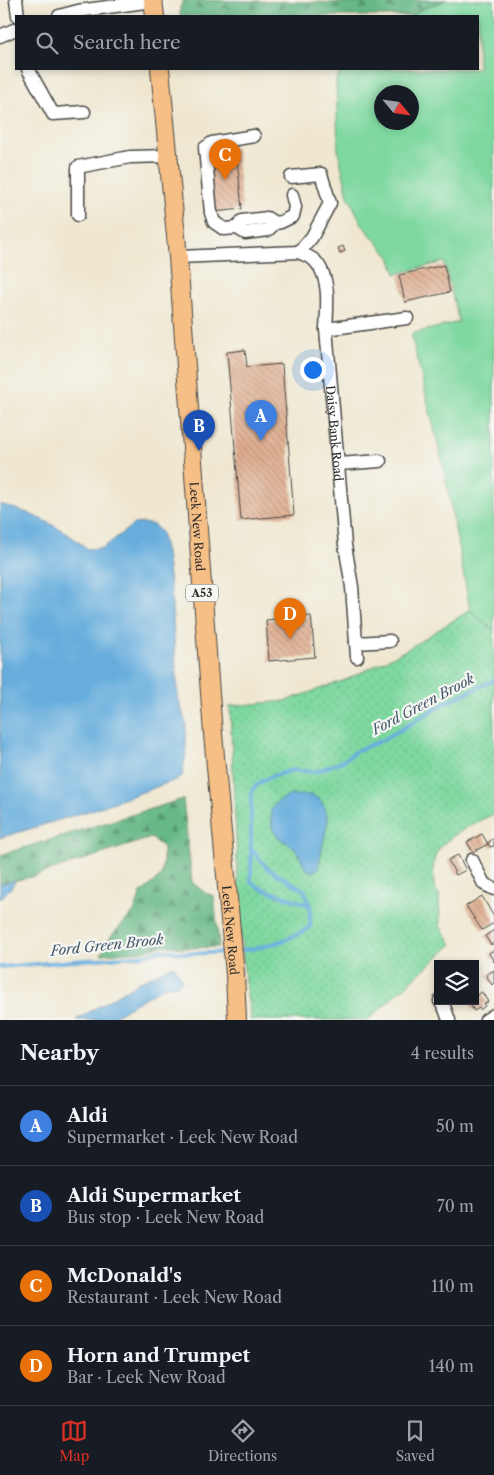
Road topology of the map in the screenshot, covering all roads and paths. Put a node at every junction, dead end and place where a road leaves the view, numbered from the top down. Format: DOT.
graph roads {
  1 [pos="16,0"];
  2 [pos="154,6"];
  3 [pos="18,15"];
  4 [pos="63,15"];
  5 [pos="15,29"];
  6 [pos="0,36"];
  7 [pos="29,70"];
  8 [pos="160,70"];
  9 [pos="84,112"];
  10 [pos="254,136"];
  11 [pos="169,156"];
  12 [pos="291,177"];
  13 [pos="292,195"];
  14 [pos="78,215"];
  15 [pos="298,252"];
  16 [pos="178,257"];
  17 [pos="407,318"];
  18 [pos="326,329"];
  19 [pos="380,461"];
  20 [pos="338,464"];
  21 [pos="390,641"];
  22 [pos="356,643"];
  23 [pos="357,657"];
  24 [pos="472,860"];
  25 [pos="494,888"];
  26 [pos="442,1005"];
  27 [pos="494,1015"];
  28 [pos="237,1018"];
  29 [pos="449,1020"];
  30 [pos="486,1020"];
  1 -- 3 [label="street"];
  2 -- 4 [label="street"];
  5 -- 6 [label="street"];
  7 -- 9 [label="street"];
  8 -- 11 [label="highway, Leek New Road / A53"];
  10 -- 13 [label="street"];
  11 -- 14 [label="street"];
  11 -- 16 [label="highway, Leek New Road / A53"];
  12 -- 15 [label="street"];
  15 -- 16 [label="street"];
  15 -- 18 [label="street, Daisy Bank Road"];
  16 -- 28 [label="highway, Leek New Road / A53"];
  17 -- 18 [label="street"];
  18 -- 20 [label="street, Daisy Bank Road"];
  19 -- 20 [label="street"];
  20 -- 22 [label="street, Daisy Bank Road"];
  21 -- 22 [label="street"];
  22 -- 23 [label="street, Daisy Bank Road"];
  24 -- 25 [label="street"];
  26 -- 29 [label="street"];
  27 -- 30 [label="street"];
}
